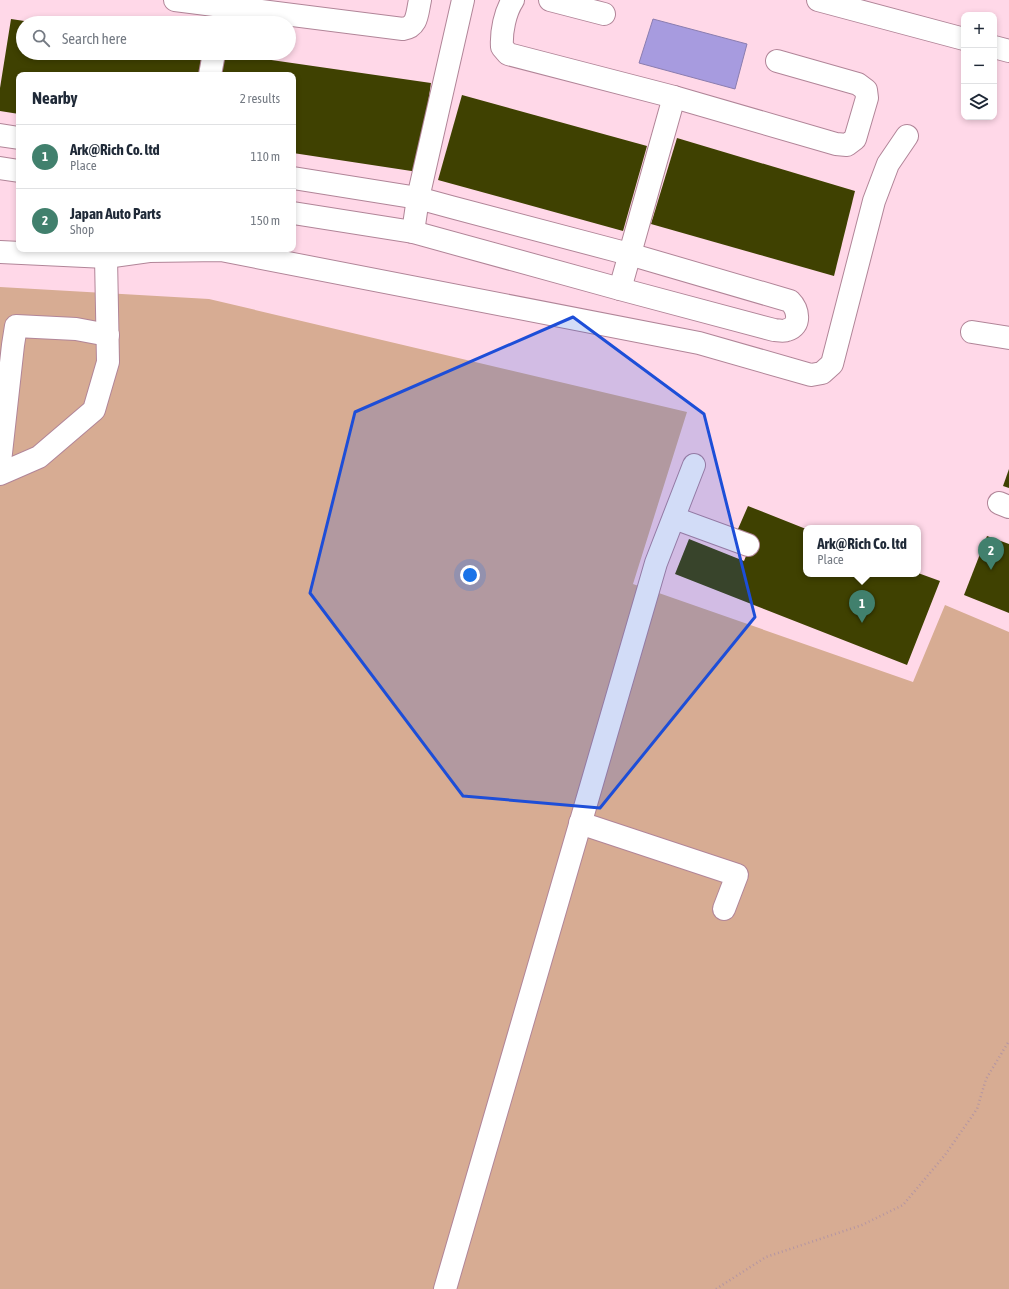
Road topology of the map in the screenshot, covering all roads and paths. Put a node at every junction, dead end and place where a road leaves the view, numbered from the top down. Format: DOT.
graph roads {
  1 [pos="175,0"];
  2 [pos="420,0"];
  3 [pos="464,0"];
  4 [pos="514,0"];
  5 [pos="550,0"];
  6 [pos="818,0"];
  7 [pos="604,14"];
  8 [pos="221,15"];
  9 [pos="234,16"];
  10 [pos="296,21"];
  11 [pos="961,38"];
  12 [pos="997,48"];
  13 [pos="1009,51"];
  14 [pos="213,60"];
  15 [pos="777,60"];
  16 [pos="211,72"];
  17 [pos="674,97"];
  18 [pos="0,135"];
  19 [pos="907,136"];
  20 [pos="16,138"];
  21 [pos="0,168"];
  22 [pos="16,171"];
  23 [pos="296,178"];
  24 [pos="418,198"];
  25 [pos="296,213"];
  26 [pos="413,232"];
  27 [pos="0,252"];
  28 [pos="143,252"];
  29 [pos="231,252"];
  30 [pos="629,254"];
  31 [pos="106,257"];
  32 [pos="620,289"];
  33 [pos="972,332"];
  34 [pos="108,335"];
  35 [pos="1009,338"];
  36 [pos="0,462"];
  37 [pos="694,465"];
  38 [pos="0,474"];
  39 [pos="674,518"];
  40 [pos="748,545"];
  41 [pos="580,823"];
  42 [pos="724,909"];
  43 [pos="1009,1042"];
  44 [pos="446,1289"];
  45 [pos="716,1289"];
  1 -- 8 [label="street"];
  2 -- 10 [label="street"];
  3 -- 24 [label="street"];
  4 -- 17 [label="street"];
  5 -- 7 [label="street"];
  6 -- 11 [label="street"];
  8 -- 9 [label="street"];
  12 -- 13 [label="street"];
  14 -- 16 [label="street"];
  15 -- 17 [label="street"];
  17 -- 30 [label="street"];
  18 -- 20 [label="street"];
  19 -- 29 [label="street"];
  21 -- 22 [label="street"];
  23 -- 24 [label="street"];
  24 -- 26 [label="street"];
  24 -- 30 [label="street"];
  25 -- 26 [label="street"];
  26 -- 32 [label="street"];
  27 -- 31 [label="street"];
  28 -- 31 [label="street"];
  30 -- 32 [label="street"];
  30 -- 32 [label="street"];
  31 -- 34 [label="street"];
  33 -- 35 [label="street"];
  34 -- 36 [label="street"];
  34 -- 38 [label="street"];
  37 -- 39 [label="street"];
  39 -- 40 [label="street"];
  39 -- 41 [label="street"];
  41 -- 42 [label="street"];
  41 -- 44 [label="street"];
  43 -- 45 [label="path"];
}
